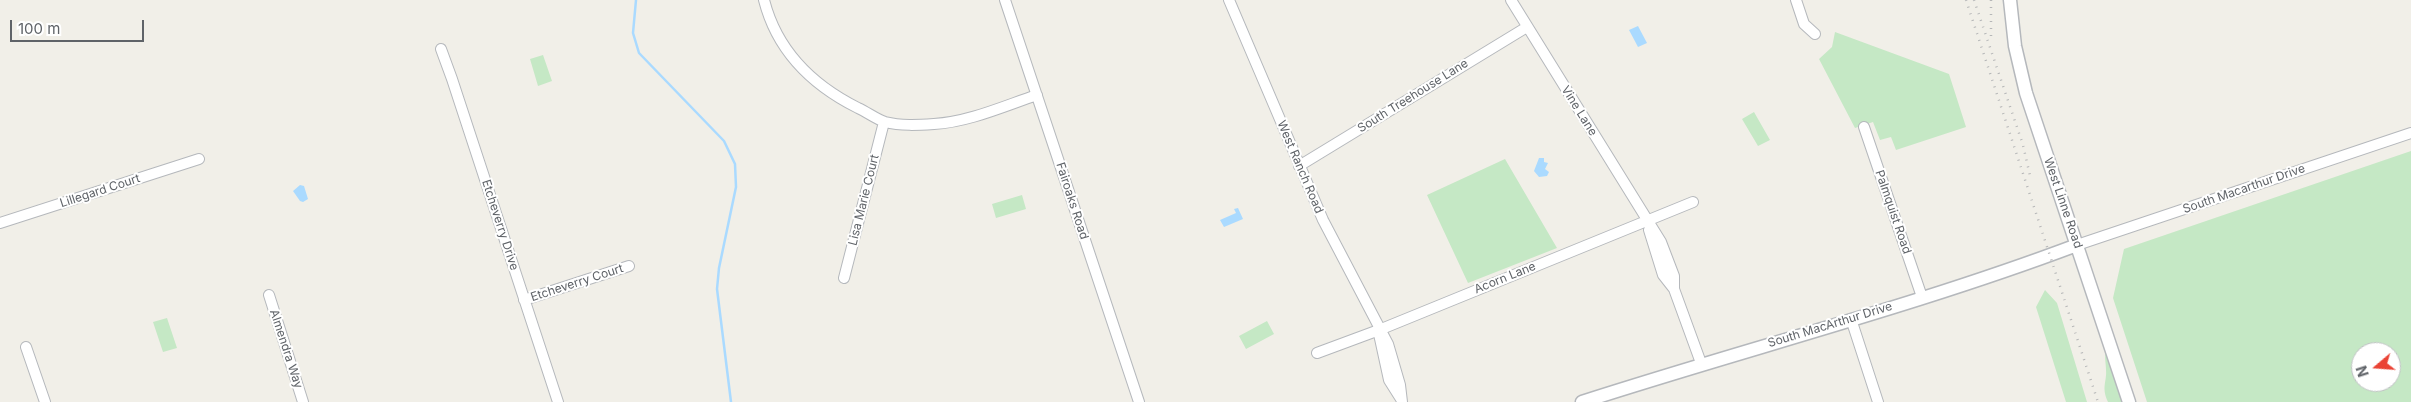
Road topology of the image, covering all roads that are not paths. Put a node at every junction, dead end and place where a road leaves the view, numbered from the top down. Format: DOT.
graph roads {
  1 [pos="764,0"];
  2 [pos="1005,0"];
  3 [pos="1229,0"];
  4 [pos="1511,0"];
  5 [pos="1796,0"];
  6 [pos="2010,0"];
  7 [pos="1527,27"];
  8 [pos="1815,34"];
  9 [pos="441,49"];
  10 [pos="1037,95"];
  11 [pos="884,122"];
  12 [pos="1864,127"];
  13 [pos="2411,132"];
  14 [pos="199,159"];
  15 [pos="1299,166"];
  16 [pos="1693,202"];
  17 [pos="1647,222"];
  18 [pos="0,224"];
  19 [pos="2077,245"];
  20 [pos="630,266"];
  21 [pos="844,278"];
  22 [pos="269,295"];
  23 [pos="1922,297"];
  24 [pos="524,300"];
  25 [pos="1851,320"];
  26 [pos="1379,330"];
  27 [pos="26,347"];
  28 [pos="1317,353"];
  29 [pos="1701,363"];
  30 [pos="41,401"];
  31 [pos="1402,401"];
  32 [pos="303,402"];
  33 [pos="558,402"];
  34 [pos="1139,402"];
  35 [pos="1582,402"];
  36 [pos="1878,402"];
  37 [pos="2129,402"];
  1 -- 11 [label="street"];
  2 -- 10 [label="street, Fairoaks Road"];
  3 -- 15 [label="street, West Ranch Road"];
  4 -- 7 [label="street, Vine Lane"];
  5 -- 8 [label="street"];
  6 -- 19 [label="street, West Linne Road"];
  7 -- 15 [label="street, South Treehouse Lane"];
  7 -- 17 [label="street, Vine Lane"];
  9 -- 24 [label="street, Etcheverry Drive"];
  10 -- 11 [label="street"];
  10 -- 34 [label="street, Fairoaks Road"];
  11 -- 21 [label="street, Lisa Marie Court"];
  12 -- 23 [label="street, Palmquist Road"];
  13 -- 19 [label="street, South Macarthur Drive"];
  14 -- 18 [label="street, Lillegard Court"];
  15 -- 26 [label="street, West Ranch Road"];
  16 -- 17 [label="street, Acorn Lane"];
  17 -- 26 [label="street, Acorn Lane"];
  17 -- 29 [label="street, Vine Lane"];
  19 -- 23 [label="street, South MacArthur Drive"];
  19 -- 37 [label="street, West Linne Road"];
  20 -- 24 [label="street, Etcheverry Court"];
  22 -- 32 [label="street, Almendra Way"];
  23 -- 25 [label="street, South MacArthur Drive"];
  24 -- 33 [label="street, Etcheverry Drive"];
  25 -- 29 [label="street, South MacArthur Drive"];
  25 -- 36 [label="street"];
  26 -- 28 [label="street, Acorn Lane"];
  26 -- 31 [label="street, West Ranch Road"];
  27 -- 30 [label="street"];
  29 -- 35 [label="street, South MacArthur Drive"];
}
